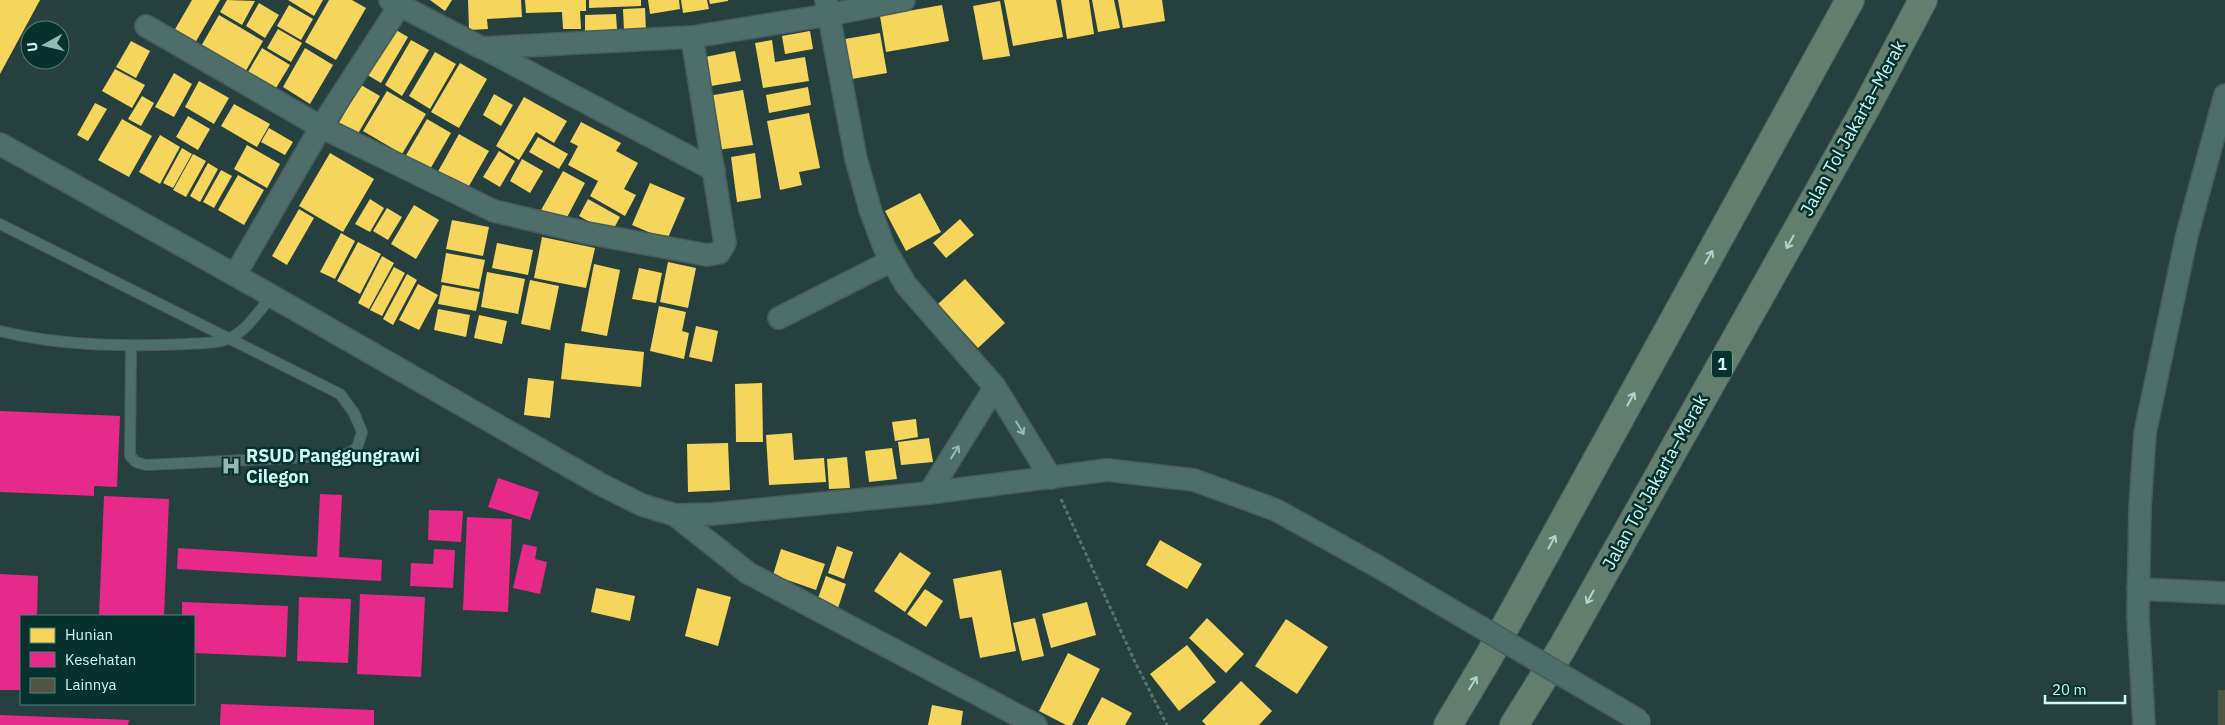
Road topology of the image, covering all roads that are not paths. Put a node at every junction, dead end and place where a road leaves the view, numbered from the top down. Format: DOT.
graph roads {
  1 [pos="904,0"];
  2 [pos="1850,0"];
  3 [pos="1923,0"];
  4 [pos="395,3"];
  5 [pos="827,8"];
  6 [pos="146,26"];
  7 [pos="692,37"];
  8 [pos="482,48"];
  9 [pos="2225,95"];
  10 [pos="321,127"];
  11 [pos="0,144"];
  12 [pos="714,170"];
  13 [pos="0,224"];
  14 [pos="892,261"];
  15 [pos="235,275"];
  16 [pos="272,296"];
  17 [pos="779,318"];
  18 [pos="0,331"];
  19 [pos="232,338"];
  20 [pos="131,347"];
  21 [pos="995,387"];
  22 [pos="1051,478"];
  23 [pos="929,493"];
  24 [pos="675,515"];
  25 [pos="2138,589"];
  26 [pos="2225,593"];
  27 [pos="1644,723"];
  28 [pos="1036,725"];
  29 [pos="1448,725"];
  30 [pos="1514,725"];
  31 [pos="2144,725"];
  1 -- 5 [label="street"];
  29 -- 2 [label="highway, one-way"];
  3 -- 30 [label="highway, Jalan Tol Jakarta–Merak / 1, one-way"];
  4 -- 8 [label="street"];
  4 -- 10 [label="street"];
  5 -- 7 [label="street"];
  5 -- 14 [label="street"];
  6 -- 10 [label="street"];
  7 -- 8 [label="street"];
  7 -- 12 [label="street"];
  8 -- 12 [label="street"];
  9 -- 25 [label="street"];
  10 -- 12 [label="street"];
  10 -- 15 [label="street"];
  11 -- 15 [label="street"];
  13 -- 19 [label="lane"];
  14 -- 17 [label="street"];
  14 -- 21 [label="street"];
  15 -- 16 [label="street"];
  16 -- 19 [label="lane"];
  16 -- 24 [label="street"];
  18 -- 20 [label="lane"];
  19 -- 20 [label="lane"];
  19 -- 20 [label="lane"];
  21 -- 22 [label="street, one-way"];
  23 -- 21 [label="street, one-way"];
  22 -- 23 [label="street"];
  22 -- 27 [label="street, bridge"];
  23 -- 24 [label="street"];
  24 -- 28 [label="street"];
  25 -- 26 [label="street"];
  25 -- 31 [label="street"];
}
